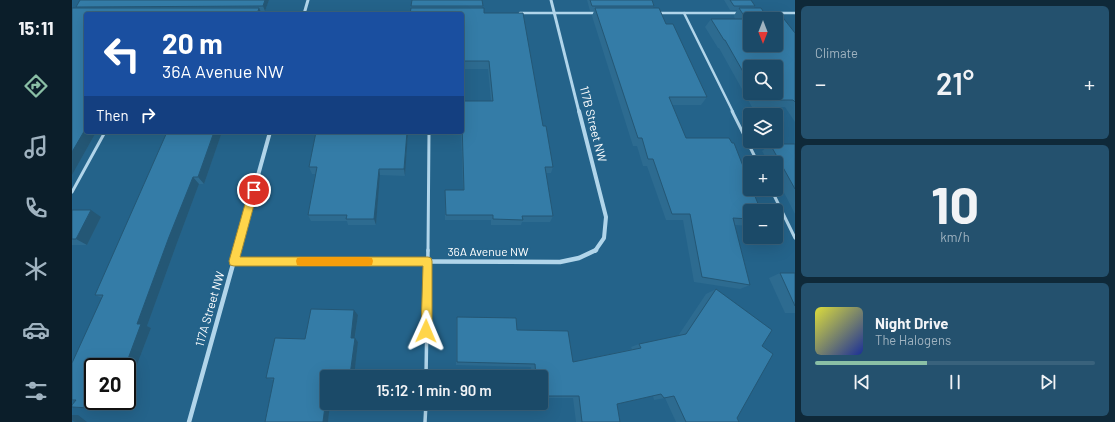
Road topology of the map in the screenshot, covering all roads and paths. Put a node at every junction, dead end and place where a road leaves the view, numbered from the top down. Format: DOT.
graph roads {
  1 [pos="308,0"];
  2 [pos="551,0"];
  3 [pos="305,12"];
  4 [pos="600,13"];
  5 [pos="654,13"];
  6 [pos="684,13"];
  7 [pos="740,13"];
  8 [pos="783,13"];
  9 [pos="795,13"];
  10 [pos="517,14"];
  11 [pos="554,14"];
  12 [pos="104,134"];
  13 [pos="269,134"];
  14 [pos="430,134"];
  15 [pos="755,156"];
  16 [pos="72,192"];
  17 [pos="774,196"];
  18 [pos="795,238"];
  19 [pos="596,250"];
  20 [pos="234,261"];
  21 [pos="428,261"];
  22 [pos="426,370"];
  23 [pos="426,410"];
  24 [pos="189,422"];
  25 [pos="425,422"];
  1 -- 3 [label="street"];
  2 -- 11 [label="street, 117B Street NW"];
  4 -- 11 [label="lane"];
  5 -- 6 [label="lane"];
  6 -- 7 [label="lane"];
  6 -- 15 [label="lane"];
  8 -- 9 [label="lane"];
  10 -- 11 [label="lane"];
  11 -- 19 [label="street, 117B Street NW"];
  12 -- 16 [label="lane"];
  13 -- 20 [label="street, 117A Street NW"];
  14 -- 21 [label="lane"];
  17 -- 18 [label="lane"];
  19 -- 21 [label="street, 36A Avenue NW"];
  20 -- 21 [label="street, 36A Avenue NW"];
  20 -- 24 [label="street, 117A Street NW"];
  21 -- 22 [label="lane"];
  23 -- 25 [label="lane"];
}
